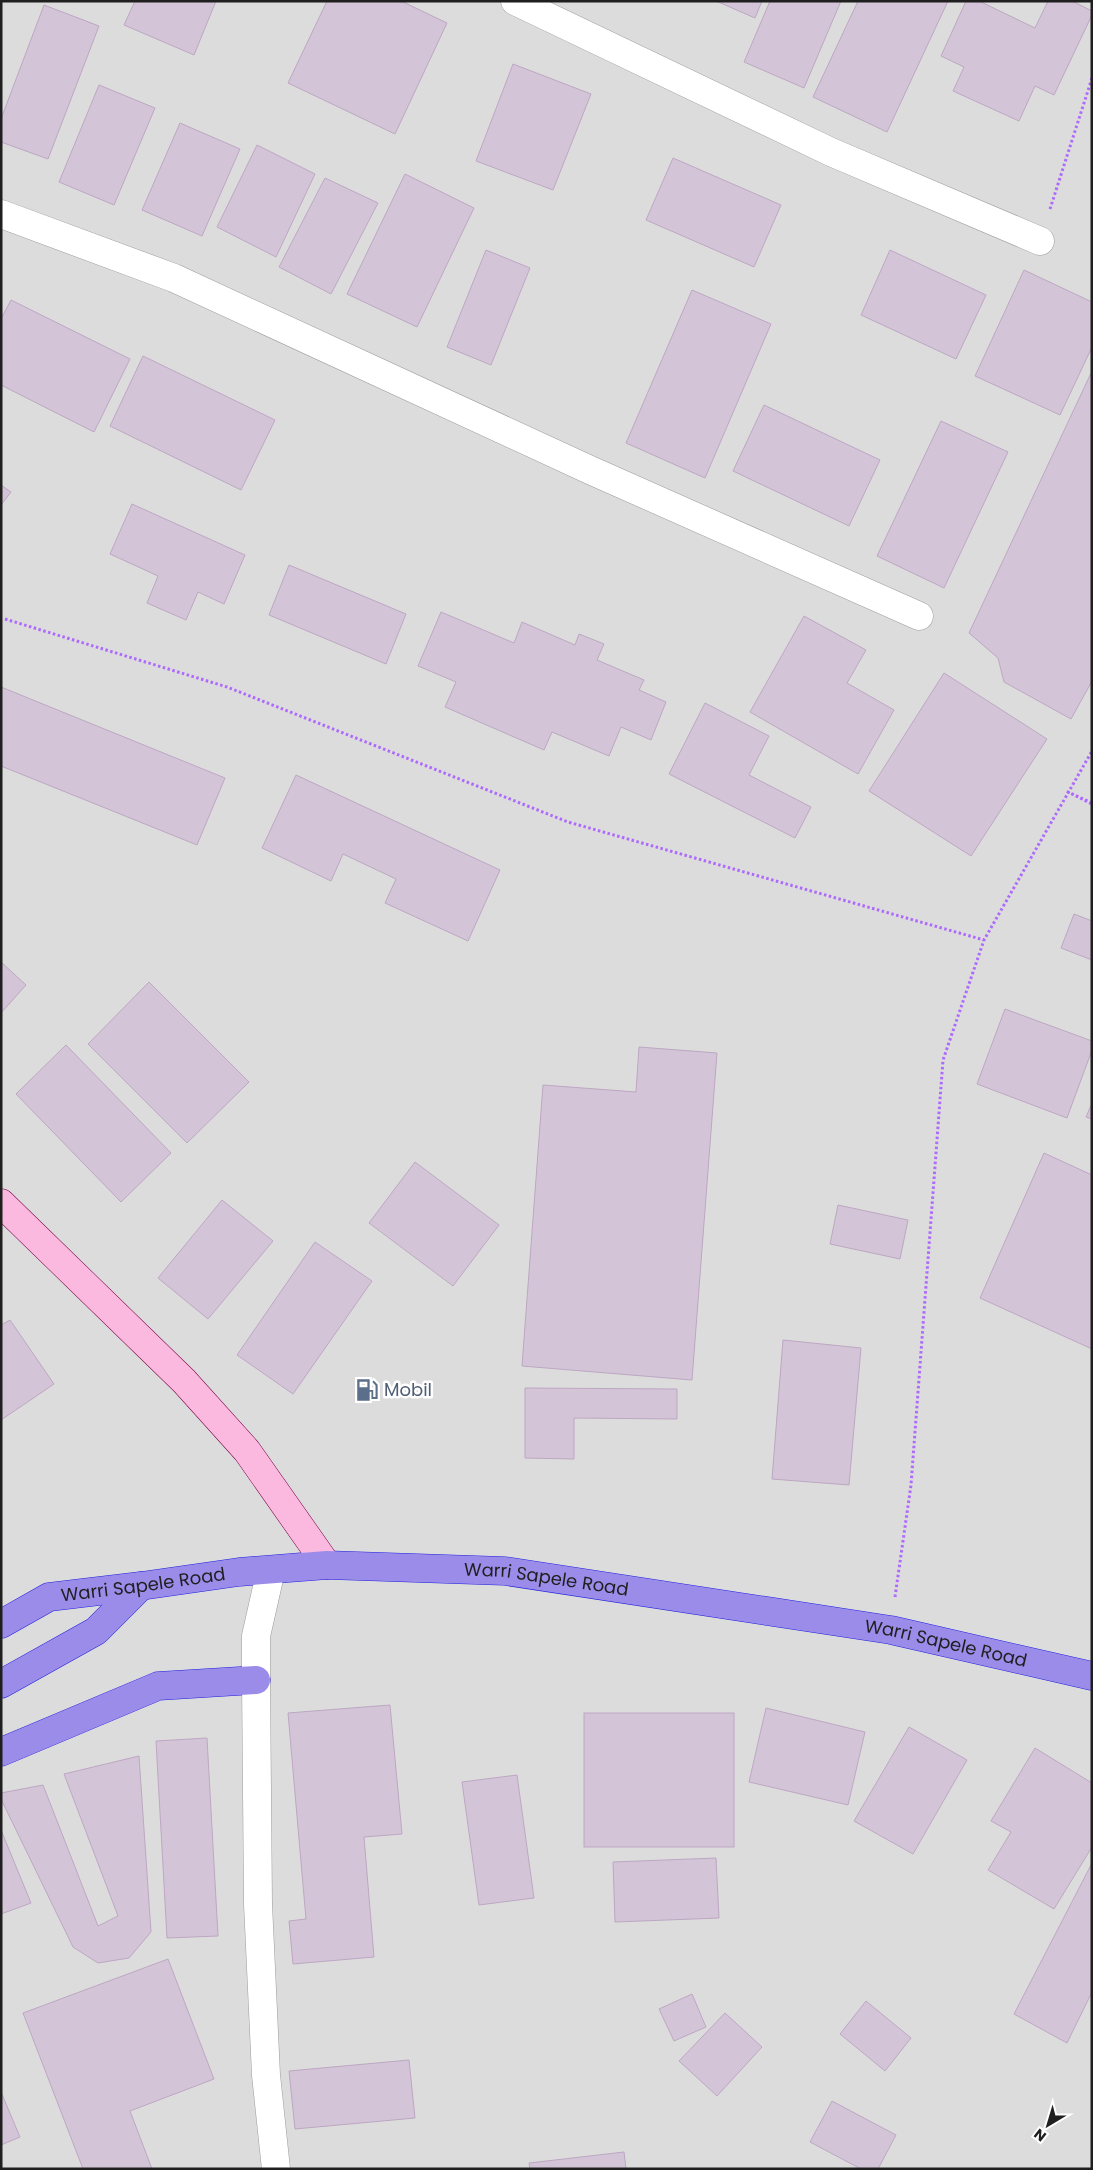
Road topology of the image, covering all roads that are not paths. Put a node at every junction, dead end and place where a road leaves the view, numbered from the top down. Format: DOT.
graph roads {
  1 [pos="514,1"];
  2 [pos="1,214"];
  3 [pos="1040,241"];
  4 [pos="919,616"];
  5 [pos="1,1203"];
  6 [pos="327,1565"];
  7 [pos="271,1570"];
  8 [pos="141,1586"];
  9 [pos="1,1624"];
  10 [pos="1092,1676"];
  11 [pos="256,1680"];
  12 [pos="1,1684"];
  13 [pos="1,1752"];
  14 [pos="276,2169"];
  1 -- 3 [label="street"];
  2 -- 4 [label="street"];
  5 -- 6 [label="main road"];
  6 -- 7 [label="highway, Warri Sapele Road"];
  6 -- 10 [label="highway, Warri Sapele Road"];
  7 -- 8 [label="highway, Warri Sapele Road"];
  7 -- 11 [label="street"];
  8 -- 9 [label="highway, Warri Sapele Road"];
  8 -- 12 [label="highway"];
  11 -- 13 [label="highway"];
  11 -- 14 [label="street"];
}
